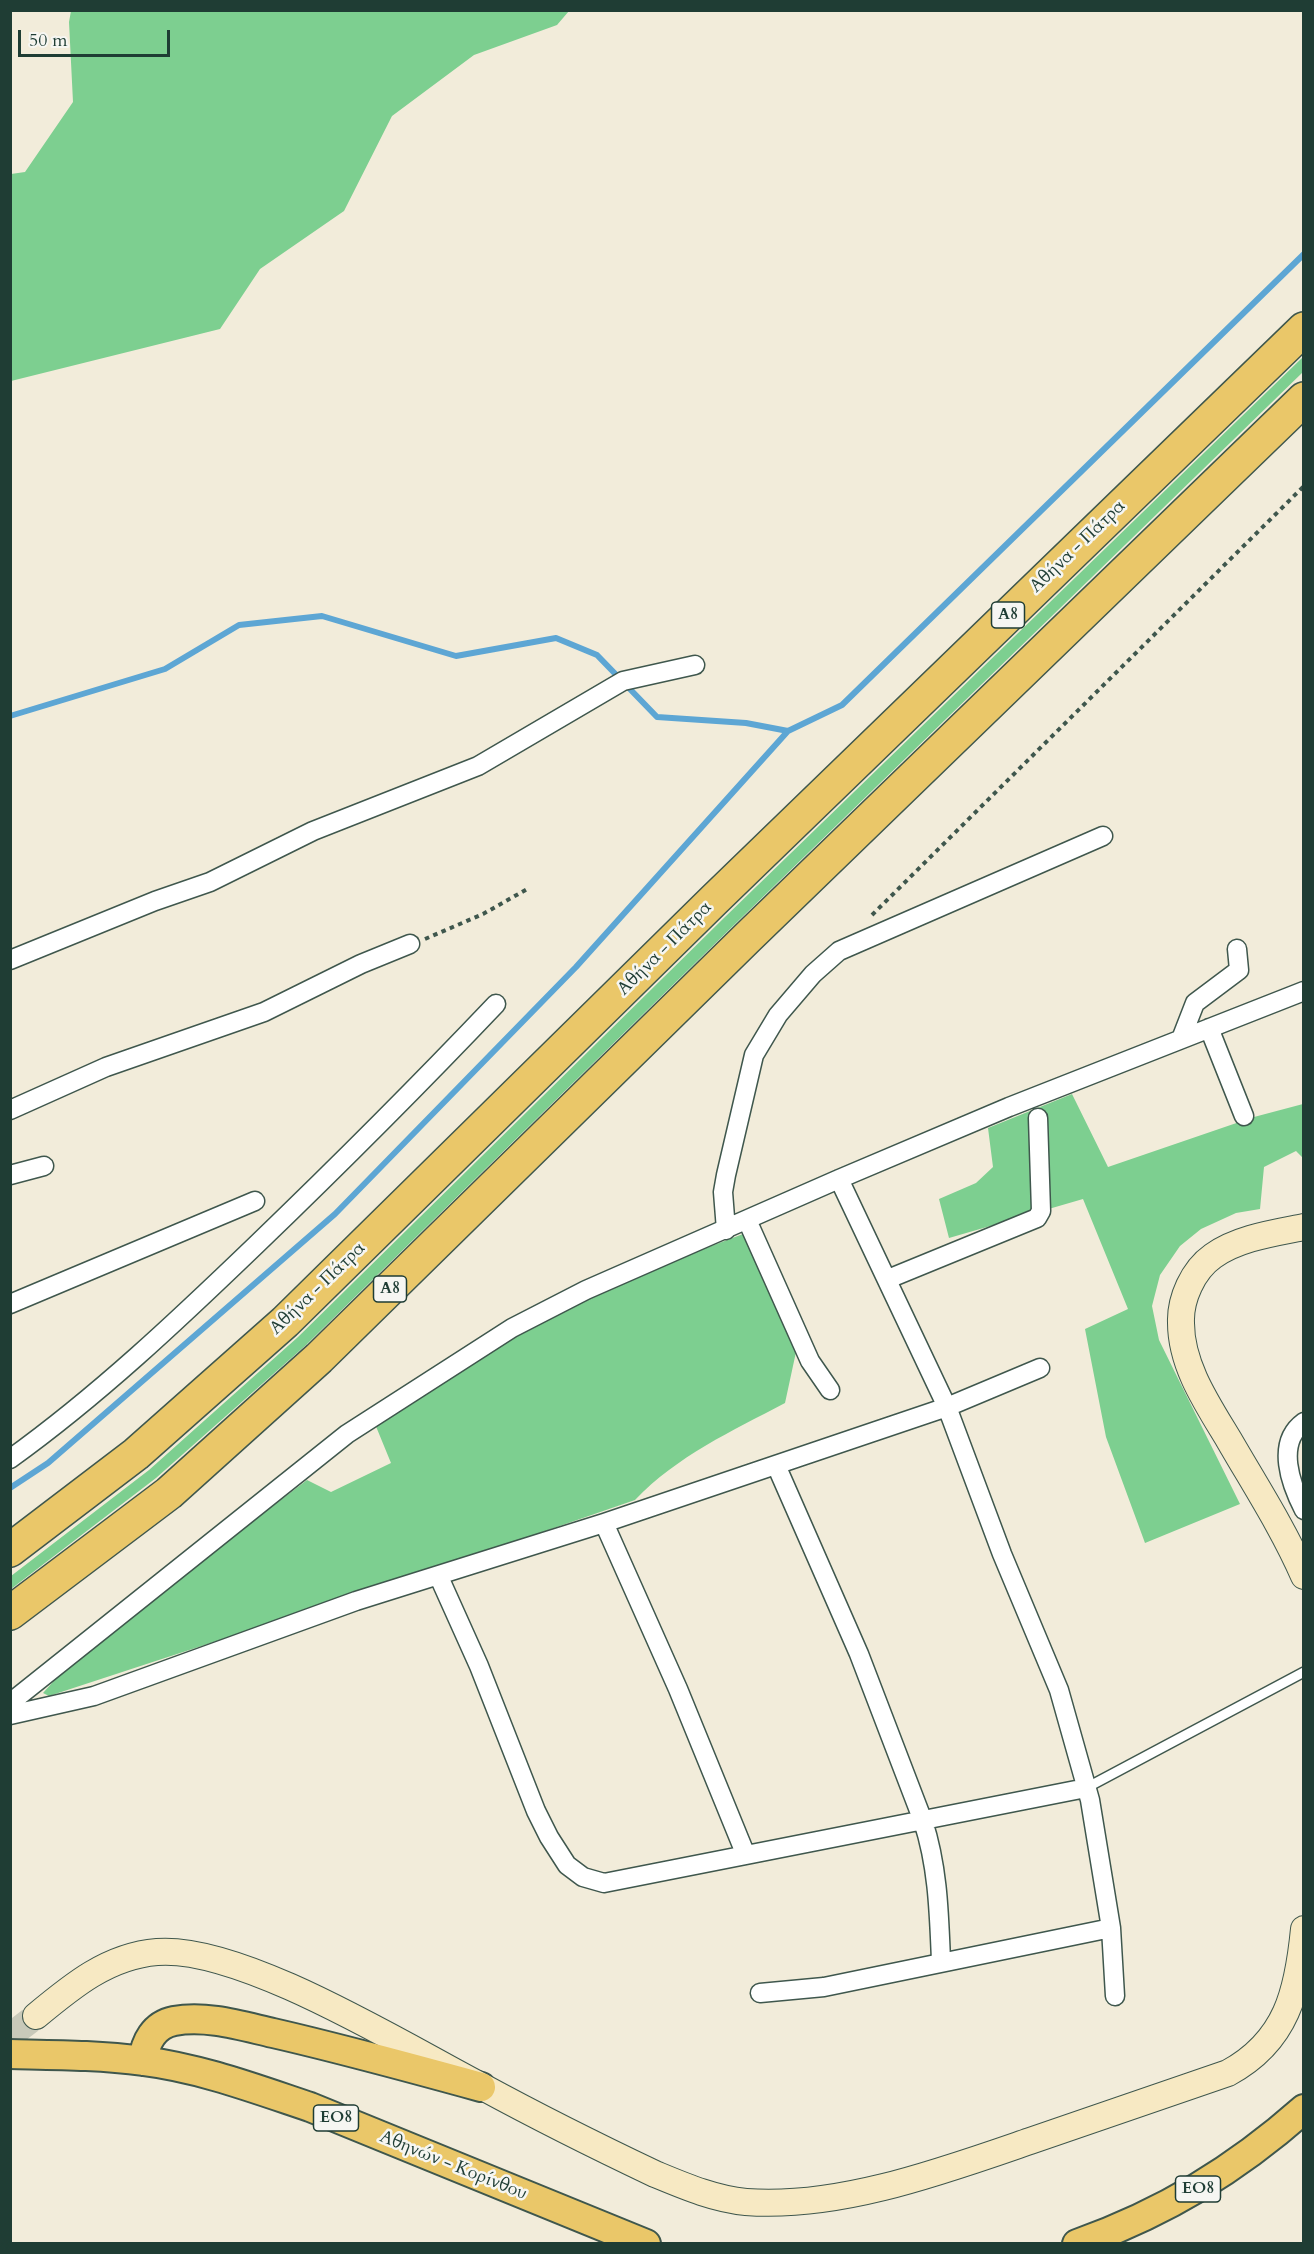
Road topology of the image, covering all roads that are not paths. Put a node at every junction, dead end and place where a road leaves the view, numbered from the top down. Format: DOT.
graph roads {
  1 [pos="1304,329"];
  2 [pos="1304,399"];
  3 [pos="694,665"];
  4 [pos="1102,836"];
  5 [pos="410,944"];
  6 [pos="1237,949"];
  7 [pos="10,960"];
  8 [pos="1304,991"];
  9 [pos="496,1004"];
  10 [pos="1209,1028"];
  11 [pos="1181,1039"];
  12 [pos="10,1110"];
  13 [pos="1244,1116"];
  14 [pos="1038,1118"];
  15 [pos="44,1166"];
  16 [pos="10,1175"];
  17 [pos="839,1179"];
  18 [pos="255,1201"];
  19 [pos="747,1220"];
  20 [pos="1304,1227"];
  21 [pos="726,1230"];
  22 [pos="888,1279"];
  23 [pos="10,1304"];
  24 [pos="1040,1368"];
  25 [pos="830,1390"];
  26 [pos="947,1407"];
  27 [pos="1304,1422"];
  28 [pos="10,1459"];
  29 [pos="776,1465"];
  30 [pos="1304,1510"];
  31 [pos="604,1523"];
  32 [pos="10,1550"];
  33 [pos="1304,1576"];
  34 [pos="439,1577"];
  35 [pos="10,1613"];
  36 [pos="1304,1672"];
  37 [pos="10,1703"];
  38 [pos="10,1715"];
  39 [pos="1086,1788"];
  40 [pos="923,1821"];
  41 [pos="745,1853"];
  42 [pos="1111,1928"];
  43 [pos="1304,1929"];
  44 [pos="941,1961"];
  45 [pos="760,1993"];
  46 [pos="1115,1996"];
  47 [pos="36,2016"];
  48 [pos="10,2054"];
  49 [pos="143,2061"];
  50 [pos="481,2087"];
  51 [pos="1304,2109"];
  52 [pos="646,2244"];
  53 [pos="1077,2244"];
  1 -- 32 [label="highway, Αθήνα - Πάτρα / Α8"];
  2 -- 35 [label="highway, Α8"];
  3 -- 7 [label="street"];
  4 -- 21 [label="street"];
  5 -- 12 [label="street"];
  6 -- 11 [label="street"];
  8 -- 10 [label="street"];
  9 -- 28 [label="street"];
  10 -- 11 [label="street"];
  10 -- 13 [label="street"];
  11 -- 17 [label="street"];
  14 -- 22 [label="street"];
  15 -- 16 [label="street"];
  17 -- 19 [label="street"];
  17 -- 22 [label="street"];
  18 -- 23 [label="street"];
  19 -- 21 [label="street"];
  19 -- 25 [label="street"];
  20 -- 33 [label="street"];
  21 -- 37 [label="street"];
  22 -- 26 [label="street"];
  24 -- 26 [label="street"];
  26 -- 29 [label="street"];
  26 -- 39 [label="street"];
  27 -- 30 [label="street"];
  29 -- 31 [label="street"];
  29 -- 40 [label="street"];
  31 -- 34 [label="street"];
  31 -- 41 [label="street"];
  34 -- 38 [label="street"];
  34 -- 41 [label="street"];
  36 -- 39 [label="lane"];
  39 -- 40 [label="street"];
  39 -- 42 [label="street"];
  40 -- 41 [label="street"];
  40 -- 44 [label="street"];
  42 -- 44 [label="street"];
  42 -- 46 [label="street"];
  43 -- 50 [label="street"];
  44 -- 45 [label="street"];
  47 -- 50 [label="street"];
  48 -- 49 [label="main road, Αθηνών - Κορίνθου / ΕΟ8"];
  49 -- 50 [label="main road"];
  49 -- 52 [label="main road, Αθηνών - Κορίνθου / ΕΟ8"];
  51 -- 53 [label="main road, ΕΟ8"];
}
